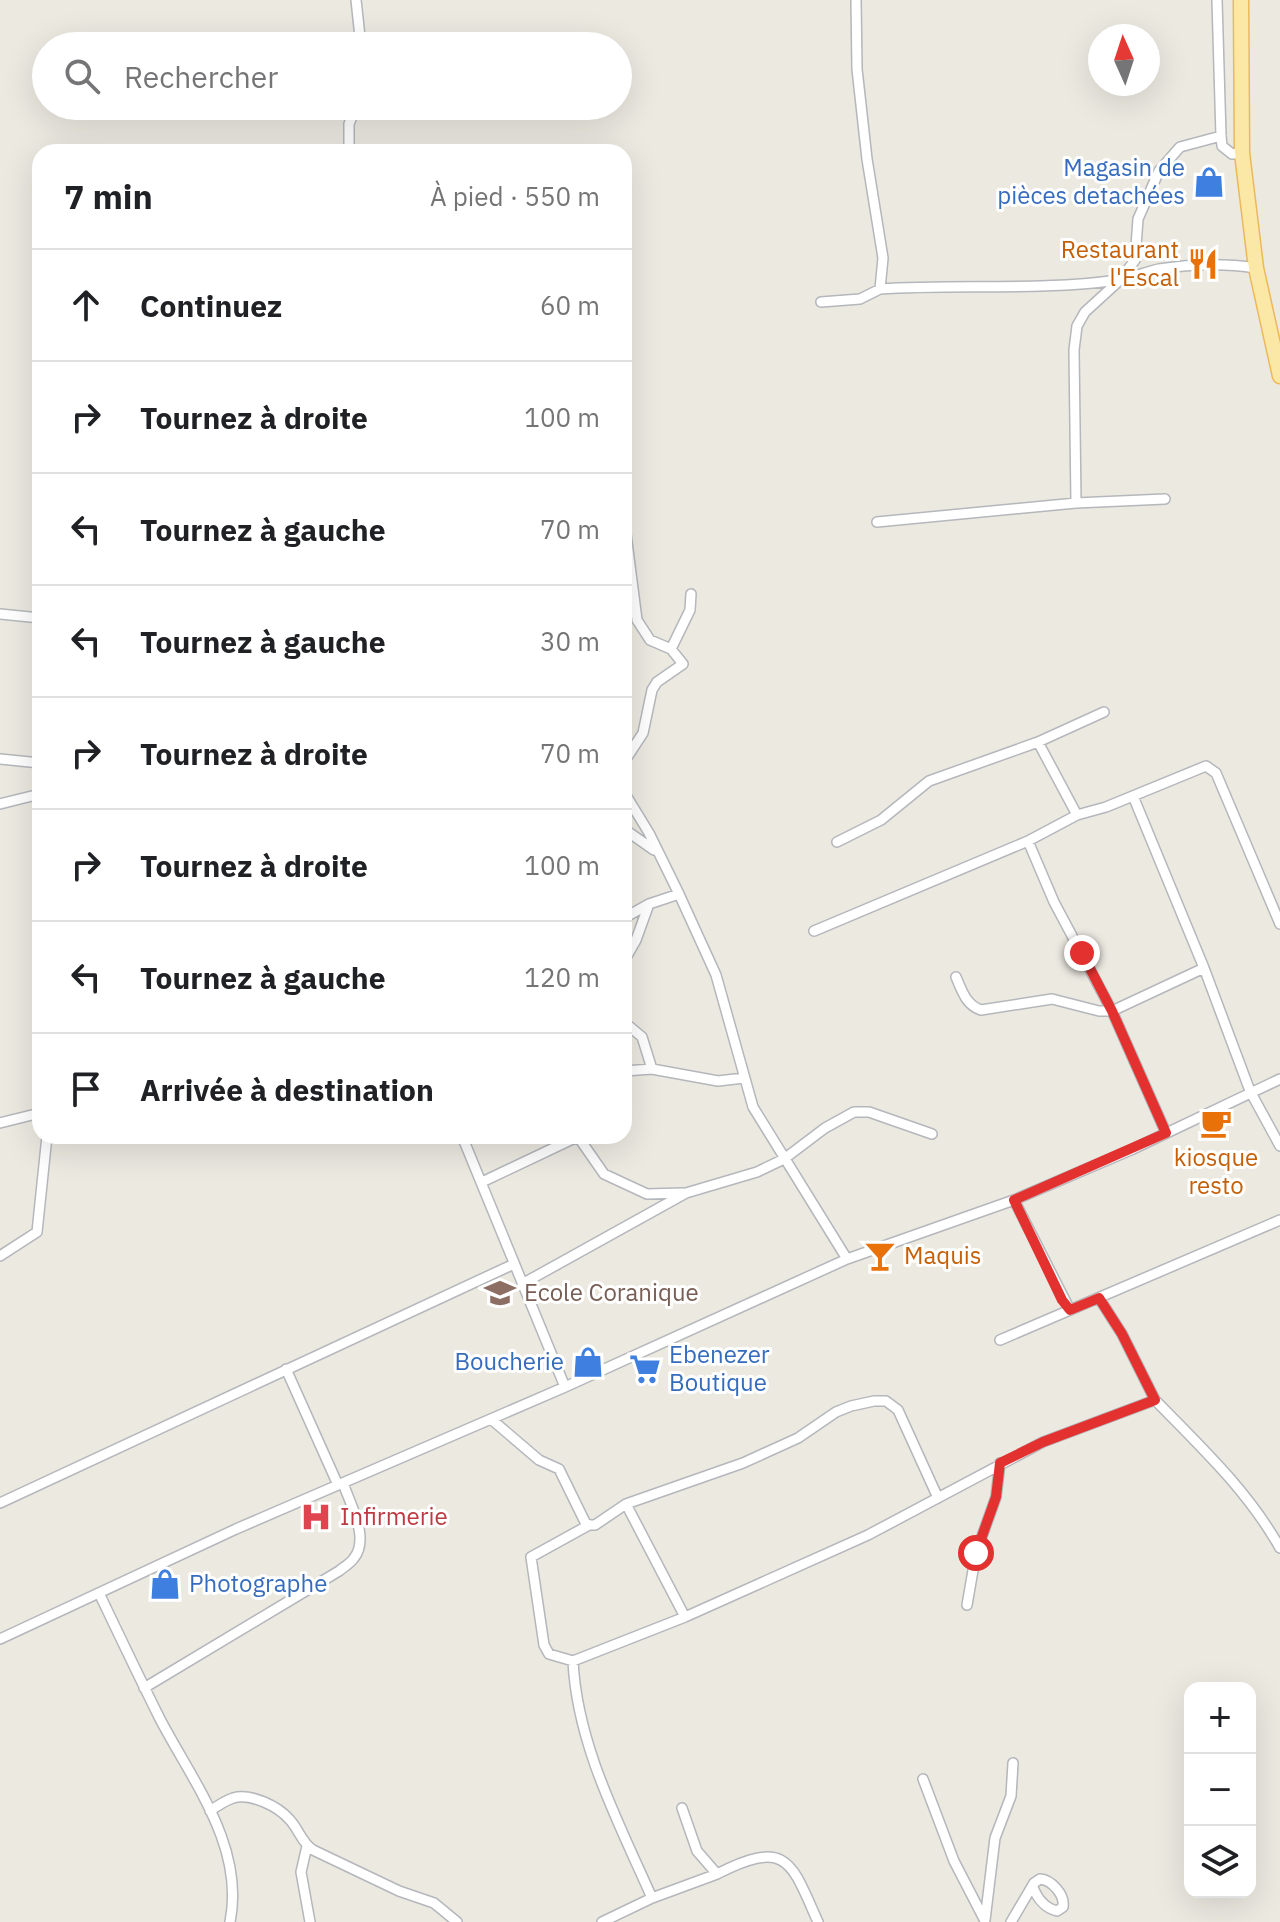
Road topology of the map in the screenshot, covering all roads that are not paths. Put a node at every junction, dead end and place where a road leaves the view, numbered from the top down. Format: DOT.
graph roads {
  1 [pos="356,0"];
  2 [pos="856,0"];
  3 [pos="1217,0"];
  4 [pos="1241,0"];
  5 [pos="359,32"];
  6 [pos="351,120"];
  7 [pos="1221,136"];
  8 [pos="349,144"];
  9 [pos="1242,153"];
  10 [pos="1256,268"];
  11 [pos="1120,280"];
  12 [pos="880,289"];
  13 [pos="821,302"];
  14 [pos="1280,376"];
  15 [pos="1165,499"];
  16 [pos="1076,503"];
  17 [pos="877,522"];
  18 [pos="632,581"];
  19 [pos="691,594"];
  20 [pos="0,614"];
  21 [pos="32,617"];
  22 [pos="671,649"];
  23 [pos="1104,712"];
  24 [pos="1038,742"];
  25 [pos="632,750"];
  26 [pos="0,759"];
  27 [pos="32,762"];
  28 [pos="32,796"];
  29 [pos="1133,796"];
  30 [pos="0,804"];
  31 [pos="632,805"];
  32 [pos="1077,815"];
  33 [pos="632,834"];
  34 [pos="1028,841"];
  35 [pos="837,842"];
  36 [pos="656,851"];
  37 [pos="679,894"];
  38 [pos="649,904"];
  39 [pos="632,914"];
  40 [pos="1280,924"];
  41 [pos="814,931"];
  42 [pos="632,947"];
  43 [pos="1204,968"];
  44 [pos="956,977"];
  45 [pos="1112,1011"];
  46 [pos="632,1029"];
  47 [pos="652,1069"];
  48 [pos="632,1070"];
  49 [pos="744,1078"];
  50 [pos="1280,1079"];
  51 [pos="1250,1091"];
  52 [pos="32,1115"];
  53 [pos="0,1123"];
  54 [pos="1166,1133"];
  55 [pos="932,1134"];
  56 [pos="46,1144"];
  57 [pos="465,1144"];
  58 [pos="564,1144"];
  59 [pos="584,1144"];
  60 [pos="1280,1146"];
  61 [pos="784,1159"];
  62 [pos="482,1182"];
  63 [pos="686,1193"];
  64 [pos="1014,1200"];
  65 [pos="1280,1220"];
  66 [pos="0,1256"];
  67 [pos="847,1259"];
  68 [pos="514,1264"];
  69 [pos="522,1284"];
  70 [pos="1099,1298"];
  71 [pos="1070,1310"];
  72 [pos="1000,1340"];
  73 [pos="286,1369"];
  74 [pos="565,1387"];
  75 [pos="1155,1400"];
  76 [pos="491,1419"];
  77 [pos="1000,1463"];
  78 [pos="341,1484"];
  79 [pos="938,1498"];
  80 [pos="0,1503"];
  81 [pos="626,1504"];
  82 [pos="589,1525"];
  83 [pos="1280,1548"];
  84 [pos="99,1593"];
  85 [pos="967,1605"];
  86 [pos="685,1617"];
  87 [pos="1,1636"];
  88 [pos="573,1661"];
  89 [pos="144,1688"];
  90 [pos="1013,1763"];
  91 [pos="923,1779"];
  92 [pos="682,1808"];
  93 [pos="210,1811"];
  94 [pos="307,1846"];
  95 [pos="717,1874"];
  96 [pos="1033,1887"];
  97 [pos="652,1898"];
  98 [pos="985,1921"];
  99 [pos="230,1922"];
  100 [pos="310,1922"];
  101 [pos="457,1922"];
  102 [pos="602,1922"];
  103 [pos="818,1922"];
  104 [pos="1011,1922"];
  1 -- 5 [label="street"];
  2 -- 12 [label="street"];
  3 -- 7 [label="street"];
  4 -- 9 [label="main road"];
  6 -- 8 [label="street"];
  7 -- 9 [label="street"];
  7 -- 11 [label="street"];
  9 -- 10 [label="main road"];
  10 -- 11 [label="street"];
  10 -- 14 [label="main road"];
  11 -- 12 [label="street"];
  11 -- 16 [label="street"];
  12 -- 13 [label="street"];
  15 -- 16 [label="street"];
  16 -- 17 [label="street"];
  18 -- 22 [label="street"];
  19 -- 22 [label="street"];
  20 -- 21 [label="street"];
  22 -- 25 [label="street"];
  23 -- 24 [label="street"];
  24 -- 32 [label="street"];
  24 -- 35 [label="street"];
  26 -- 27 [label="street"];
  28 -- 30 [label="street"];
  29 -- 32 [label="street"];
  29 -- 40 [label="street"];
  29 -- 43 [label="street"];
  31 -- 36 [label="street"];
  32 -- 34 [label="street"];
  33 -- 36 [label="street"];
  34 -- 41 [label="street"];
  34 -- 45 [label="street"];
  36 -- 37 [label="street"];
  37 -- 38 [label="street"];
  37 -- 49 [label="street"];
  38 -- 39 [label="street"];
  38 -- 42 [label="street"];
  43 -- 45 [label="street"];
  43 -- 51 [label="street"];
  44 -- 45 [label="street"];
  45 -- 54 [label="street"];
  46 -- 47 [label="street"];
  47 -- 48 [label="street"];
  47 -- 49 [label="street"];
  49 -- 61 [label="street"];
  50 -- 51 [label="street"];
  51 -- 54 [label="street"];
  51 -- 60 [label="street"];
  52 -- 53 [label="street"];
  54 -- 64 [label="street"];
  55 -- 61 [label="street"];
  56 -- 66 [label="street"];
  57 -- 62 [label="street"];
  58 -- 62 [label="street"];
  59 -- 63 [label="street"];
  61 -- 63 [label="street"];
  61 -- 67 [label="street"];
  62 -- 68 [label="street"];
  63 -- 69 [label="street"];
  64 -- 67 [label="street"];
  64 -- 71 [label="street"];
  65 -- 70 [label="street"];
  67 -- 74 [label="street"];
  68 -- 69 [label="street"];
  68 -- 73 [label="street"];
  69 -- 74 [label="street"];
  70 -- 71 [label="street"];
  70 -- 75 [label="street"];
  71 -- 72 [label="street"];
  73 -- 78 [label="street"];
  73 -- 80 [label="street"];
  74 -- 76 [label="street"];
  75 -- 77 [label="street"];
  75 -- 83 [label="street"];
  76 -- 78 [label="street"];
  76 -- 82 [label="street"];
  77 -- 79 [label="street"];
  77 -- 85 [label="street"];
  78 -- 84 [label="street"];
  78 -- 89 [label="street"];
  79 -- 81 [label="street"];
  79 -- 86 [label="street"];
  81 -- 82 [label="street"];
  81 -- 86 [label="street"];
  82 -- 88 [label="street"];
  84 -- 87 [label="street"];
  84 -- 89 [label="street"];
  86 -- 88 [label="street"];
  88 -- 97 [label="street"];
  89 -- 93 [label="street"];
  90 -- 98 [label="street"];
  91 -- 98 [label="street"];
  92 -- 95 [label="street"];
  93 -- 94 [label="street"];
  93 -- 99 [label="street"];
  94 -- 100 [label="street"];
  94 -- 101 [label="street"];
  95 -- 97 [label="street"];
  95 -- 103 [label="street"];
  96 -- 104 [label="street"];
  97 -- 102 [label="street"];
}
